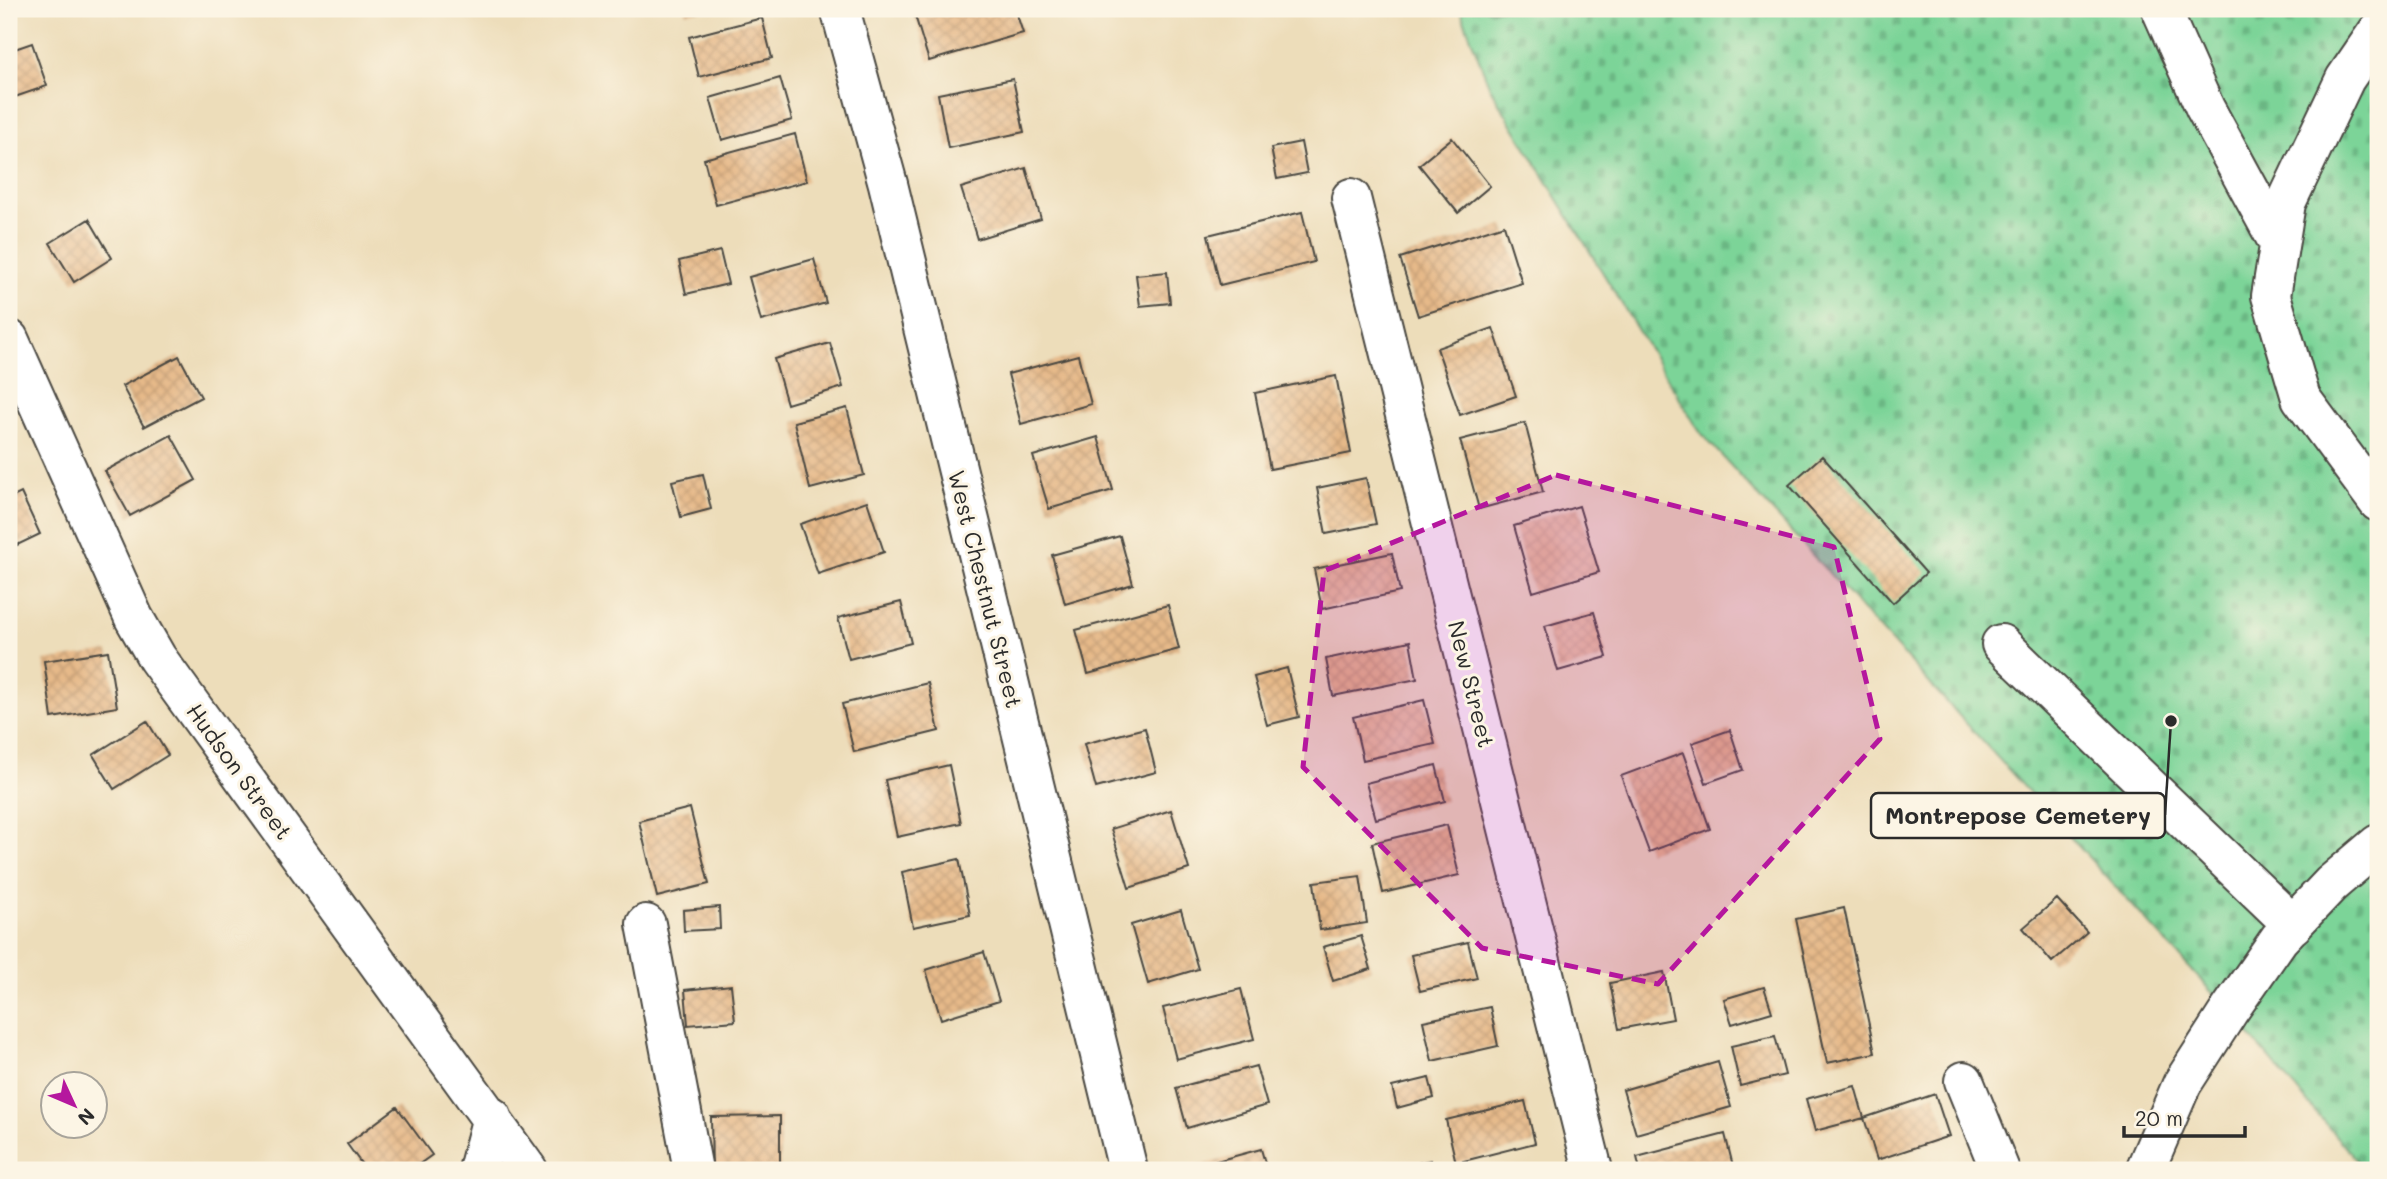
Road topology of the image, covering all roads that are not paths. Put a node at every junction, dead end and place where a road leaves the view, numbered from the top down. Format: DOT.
graph roads {
  1 [pos="840,9"];
  2 [pos="2161,9"];
  3 [pos="2378,31"];
  4 [pos="1351,198"];
  5 [pos="2279,244"];
  6 [pos="9,339"];
  7 [pos="2378,502"];
  8 [pos="2001,644"];
  9 [pos="2378,844"];
  10 [pos="646,924"];
  11 [pos="2292,925"];
  12 [pos="1964,1081"];
  13 [pos="492,1117"];
  14 [pos="478,1170"];
  15 [pos="528,1170"];
  16 [pos="693,1170"];
  17 [pos="1128,1170"];
  18 [pos="1593,1170"];
  19 [pos="2000,1170"];
  20 [pos="2146,1170"];
  1 -- 17 [label="street, West Chestnut Street"];
  2 -- 5 [label="street"];
  3 -- 5 [label="street"];
  4 -- 18 [label="street, New Street"];
  5 -- 7 [label="street"];
  6 -- 13 [label="street, Hudson Street"];
  8 -- 11 [label="street"];
  9 -- 11 [label="street"];
  10 -- 16 [label="street"];
  11 -- 20 [label="street"];
  12 -- 19 [label="street"];
  13 -- 14 [label="street"];
  13 -- 15 [label="street, Hudson Street"];
}
